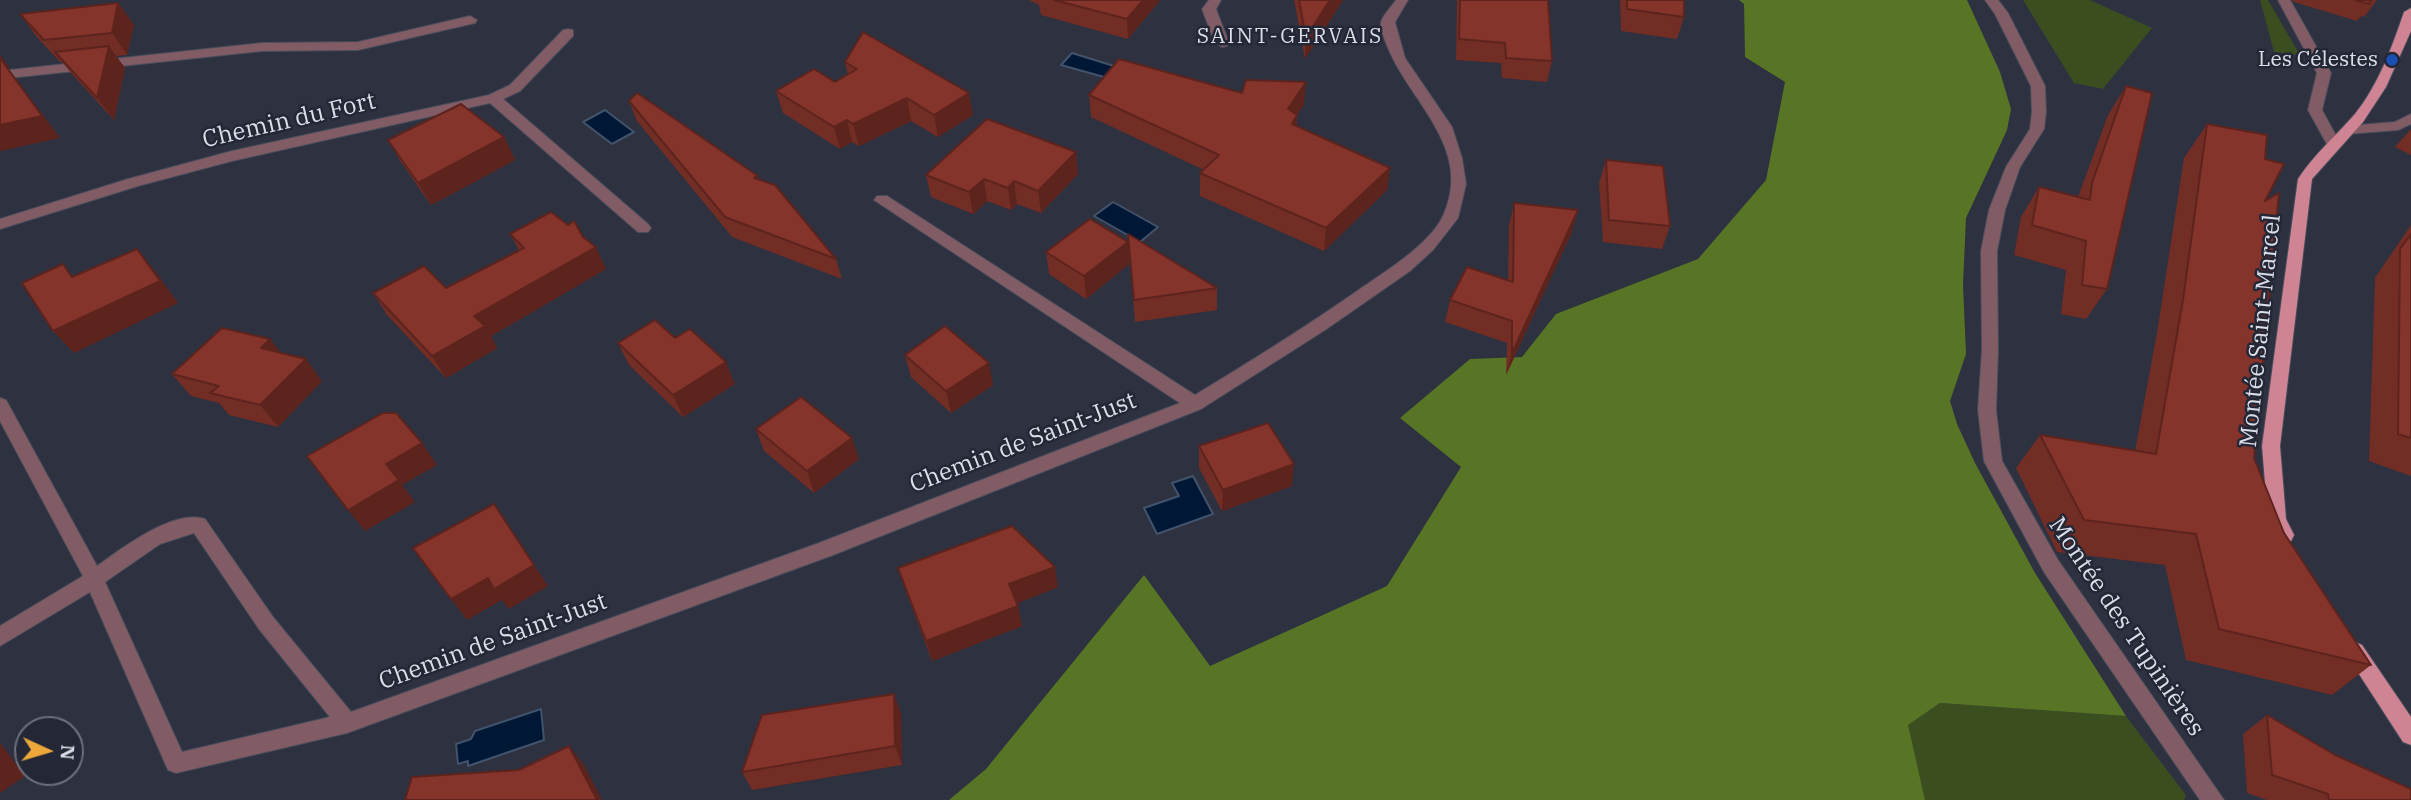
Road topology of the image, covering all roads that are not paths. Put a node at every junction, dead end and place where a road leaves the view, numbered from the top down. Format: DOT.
graph roads {
  1 [pos="1215,0"];
  2 [pos="1402,0"];
  3 [pos="1991,0"];
  4 [pos="2284,0"];
  5 [pos="2411,12"];
  6 [pos="470,20"];
  7 [pos="568,33"];
  8 [pos="1222,43"];
  9 [pos="0,75"];
  10 [pos="493,98"];
  11 [pos="2411,118"];
  12 [pos="2347,130"];
  13 [pos="2333,143"];
  14 [pos="882,200"];
  15 [pos="0,224"];
  16 [pos="643,228"];
  17 [pos="1195,404"];
  18 [pos="0,405"];
  19 [pos="2291,552"];
  20 [pos="94,579"];
  21 [pos="2344,634"];
  22 [pos="0,637"];
  23 [pos="347,723"];
  24 [pos="2411,735"];
  25 [pos="2208,798"];
  1 -- 8 [label="street"];
  2 -- 17 [label="street, Chemin de Saint-Just"];
  3 -- 25 [label="street, Montée des Tupinières"];
  4 -- 13 [label="street"];
  5 -- 12 [label="main road, Montée Saint-Marcel"];
  6 -- 9 [label="street"];
  7 -- 10 [label="street, Chemin du Fort"];
  10 -- 15 [label="street, Chemin du Fort"];
  10 -- 16 [label="street"];
  11 -- 12 [label="street"];
  12 -- 13 [label="main road, Montée Saint-Marcel"];
  13 -- 19 [label="main road, Montée Saint-Marcel"];
  14 -- 17 [label="street"];
  17 -- 23 [label="street, Chemin de Saint-Just"];
  18 -- 20 [label="street, Chemin de Saint-Just"];
  20 -- 22 [label="street"];
  20 -- 23 [label="street"];
  20 -- 23 [label="street, Chemin de Saint-Just"];
  21 -- 24 [label="main road"];
}
